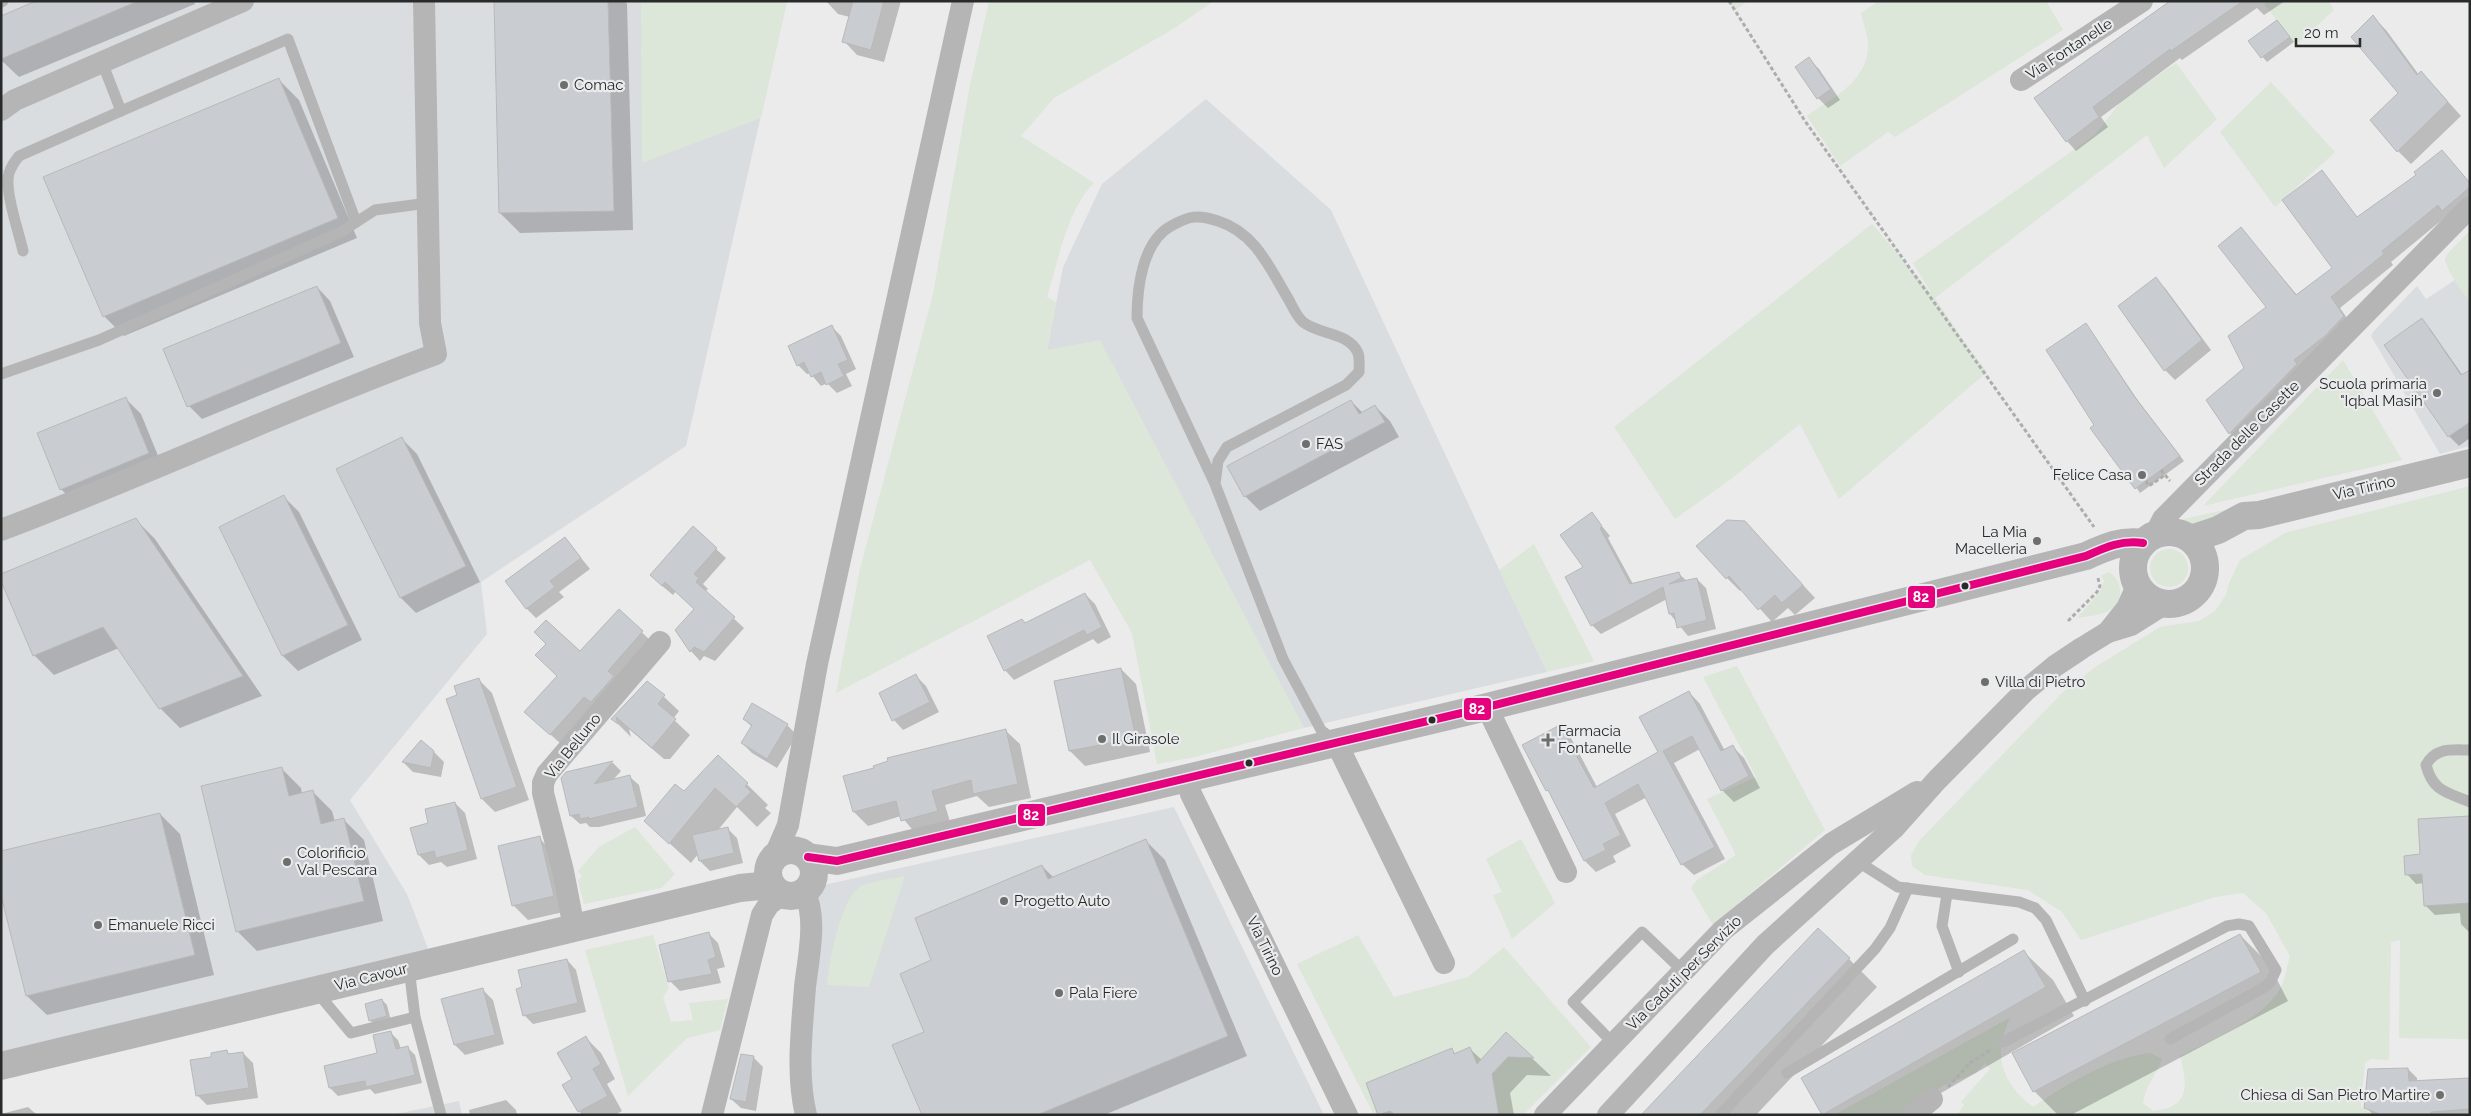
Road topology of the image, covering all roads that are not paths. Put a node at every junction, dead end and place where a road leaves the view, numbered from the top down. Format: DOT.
graph roads {
  1 [pos="243,1"];
  2 [pos="424,1"];
  3 [pos="963,1"];
  4 [pos="2142,1"];
  5 [pos="102,62"];
  6 [pos="2021,80"];
  7 [pos="1,110"];
  8 [pos="121,111"];
  9 [pos="428,203"];
  10 [pos="2470,207"];
  11 [pos="356,222"];
  12 [pos="23,251"];
  13 [pos="1,374"];
  14 [pos="2470,463"];
  15 [pos="1215,484"];
  16 [pos="2259,515"];
  17 [pos="1,530"];
  18 [pos="2149,539"];
  19 [pos="2191,539"];
  20 [pos="2096,558"];
  21 [pos="2205,565"];
  22 [pos="2136,579"];
  23 [pos="2166,603"];
  24 [pos="2108,632"];
  25 [pos="660,642"];
  26 [pos="1487,707"];
  27 [pos="1336,742"];
  28 [pos="2470,750"];
  29 [pos="1186,777"];
  30 [pos="1937,780"];
  31 [pos="2470,802"];
  32 [pos="1857,862"];
  33 [pos="791,872"];
  34 [pos="1566,872"];
  35 [pos="1908,888"];
  36 [pos="1947,894"];
  37 [pos="574,928"];
  38 [pos="2013,939"];
  39 [pos="1444,963"];
  40 [pos="409,968"];
  41 [pos="1683,971"];
  42 [pos="1959,972"];
  43 [pos="315,990"];
  44 [pos="2085,1001"];
  45 [pos="415,1017"];
  46 [pos="2170,1039"];
  47 [pos="2003,1042"];
  48 [pos="1614,1044"];
  49 [pos="1,1066"];
  50 [pos="1787,1073"];
  51 [pos="1932,1099"];
  52 [pos="441,1115"];
  53 [pos="712,1115"];
  54 [pos="806,1115"];
  55 [pos="1347,1115"];
  56 [pos="1545,1115"];
  57 [pos="1608,1115"];
  58 [pos="1720,1115"];
  59 [pos="1913,1115"];
  1 -- 5 [label="street"];
  2 -- 9 [label="street"];
  3 -- 33 [label="street"];
  4 -- 6 [label="street, Via Fontanelle"];
  5 -- 7 [label="street"];
  5 -- 8 [label="lane"];
  8 -- 11 [label="lane"];
  8 -- 12 [label="lane"];
  9 -- 11 [label="lane"];
  9 -- 17 [label="street"];
  10 -- 18 [label="street, Strada delle Casette"];
  11 -- 13 [label="lane"];
  14 -- 16 [label="street, Via Tirino"];
  15 -- 15 [label="lane"];
  15 -- 27 [label="lane"];
  16 -- 19 [label="street, Via Tirino"];
  16 -- 21 [label="street, Via Tirino"];
  18 -- 19 [label="street"];
  18 -- 20 [label="street"];
  18 -- 22 [label="street"];
  19 -- 21 [label="street"];
  20 -- 22 [label="street"];
  20 -- 26 [label="street"];
  21 -- 23 [label="street"];
  22 -- 23 [label="street"];
  22 -- 24 [label="street, Via Caduti per Servizio"];
  23 -- 24 [label="street, Via Caduti per Servizio"];
  24 -- 30 [label="street, Via Caduti per Servizio"];
  25 -- 37 [label="street, Via Belluno"];
  26 -- 27 [label="street"];
  26 -- 34 [label="street"];
  27 -- 29 [label="street"];
  27 -- 39 [label="street"];
  28 -- 31 [label="lane"];
  29 -- 33 [label="street"];
  29 -- 55 [label="street, Via Tirino"];
  30 -- 32 [label="street, Via Caduti per Servizio"];
  30 -- 41 [label="street, Via Caduti per Servizio"];
  32 -- 35 [label="lane"];
  32 -- 57 [label="street, Via Caduti per Servizio"];
  33 -- 37 [label="street, Via Cavour"];
  33 -- 53 [label="street"];
  33 -- 54 [label="street"];
  35 -- 36 [label="lane"];
  35 -- 58 [label="lane"];
  36 -- 42 [label="lane"];
  36 -- 44 [label="lane"];
  37 -- 40 [label="street, Via Cavour"];
  38 -- 42 [label="lane"];
  40 -- 43 [label="street, Via Cavour"];
  40 -- 45 [label="lane"];
  41 -- 48 [label="street, Via Caduti per Servizio"];
  41 -- 48 [label="lane"];
  42 -- 50 [label="lane"];
  43 -- 45 [label="lane"];
  43 -- 49 [label="street, Via Cavour"];
  44 -- 46 [label="lane"];
  44 -- 47 [label="lane"];
  45 -- 52 [label="lane"];
  48 -- 56 [label="street, Via Caduti per Servizio"];
  51 -- 59 [label="street"];
}
